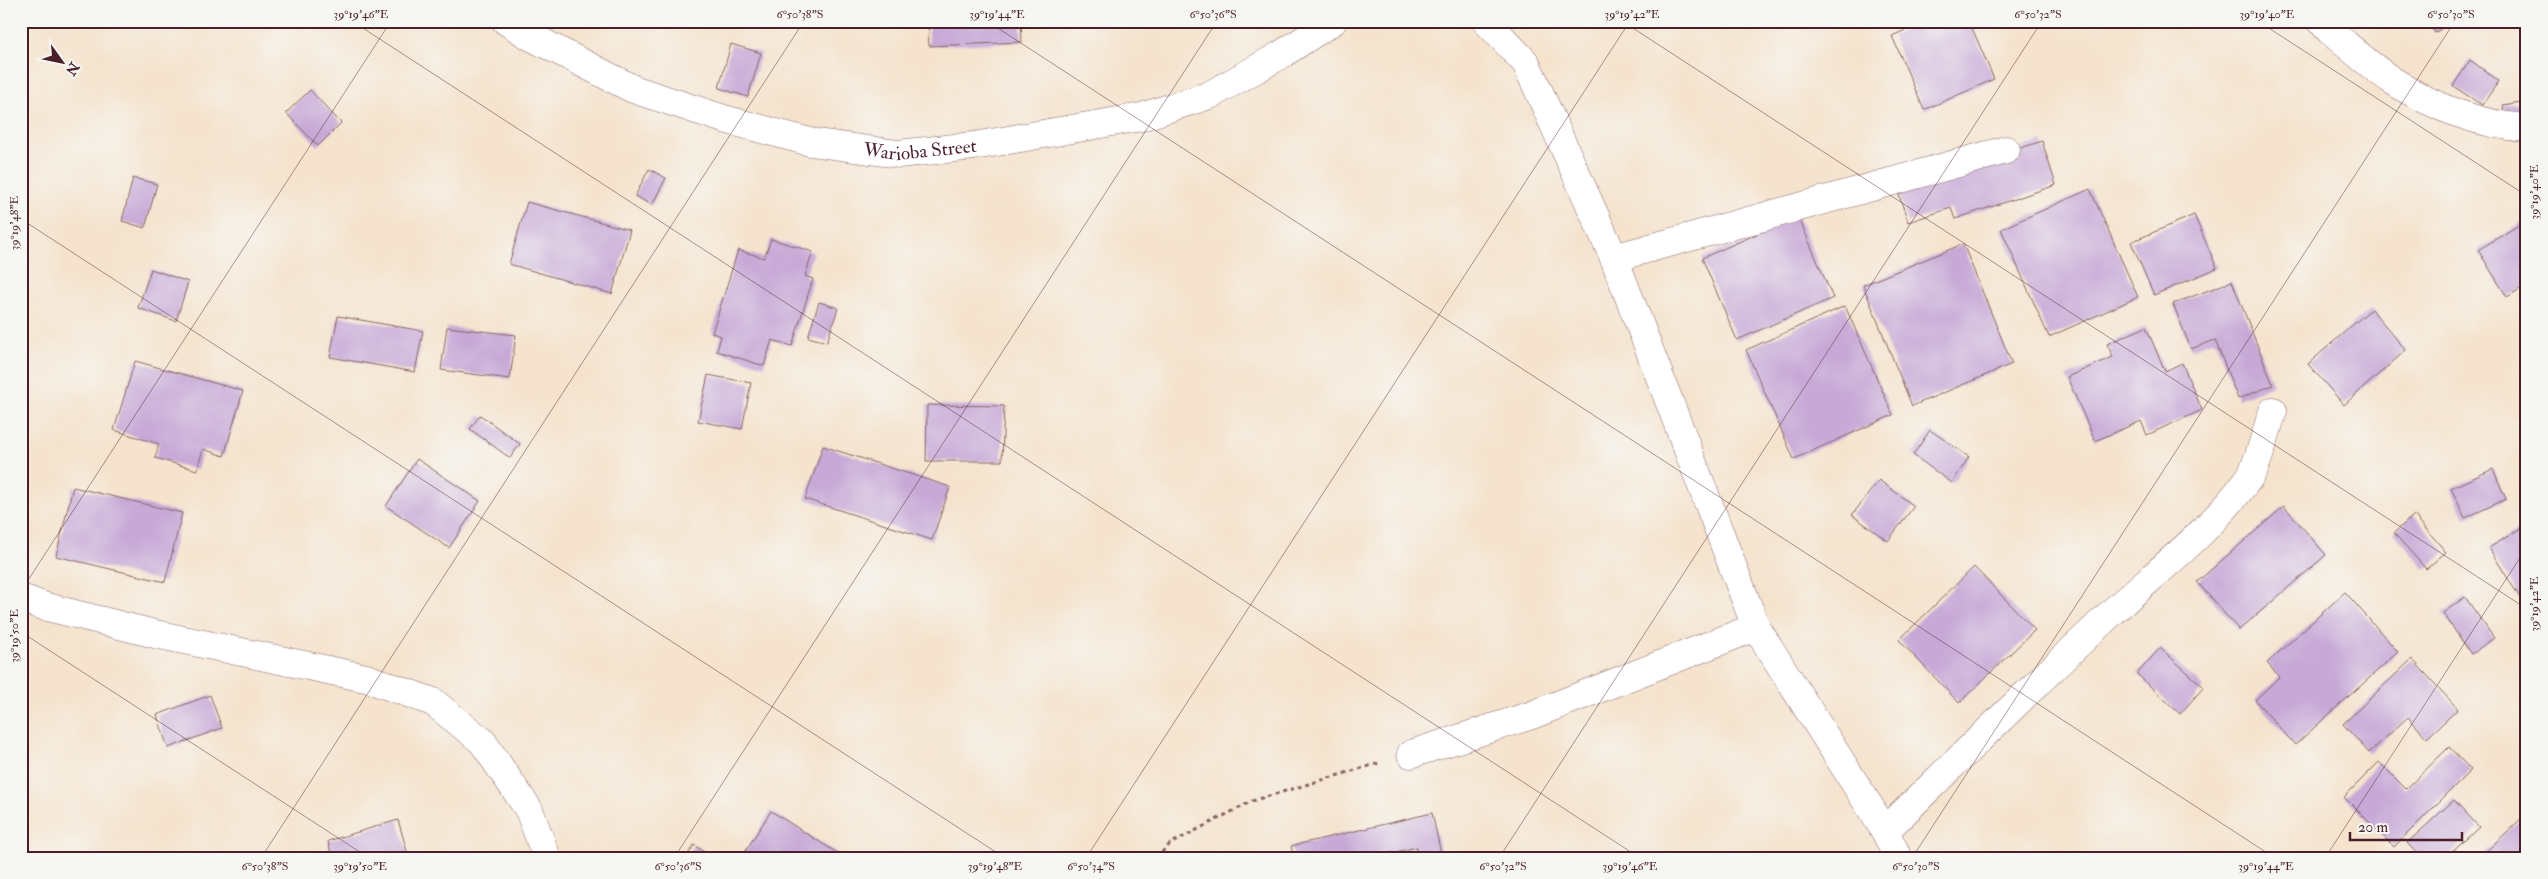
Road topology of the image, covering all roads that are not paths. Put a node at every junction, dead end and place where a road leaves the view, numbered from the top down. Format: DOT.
graph roads {
  1 [pos="506,21"];
  2 [pos="1333,21"];
  3 [pos="1486,21"];
  4 [pos="2321,21"];
  5 [pos="2527,128"];
  6 [pos="2006,150"];
  7 [pos="1614,258"];
  8 [pos="2273,411"];
  9 [pos="21,598"];
  10 [pos="1756,627"];
  11 [pos="1411,754"];
  12 [pos="1885,831"];
  13 [pos="547,858"];
  14 [pos="1898,858"];
  1 -- 2 [label="street, Warioba Street"];
  3 -- 7 [label="street"];
  4 -- 5 [label="street"];
  6 -- 7 [label="street"];
  7 -- 10 [label="street"];
  8 -- 12 [label="street"];
  9 -- 13 [label="street"];
  10 -- 11 [label="street"];
  10 -- 12 [label="street"];
  12 -- 14 [label="street"];
}
